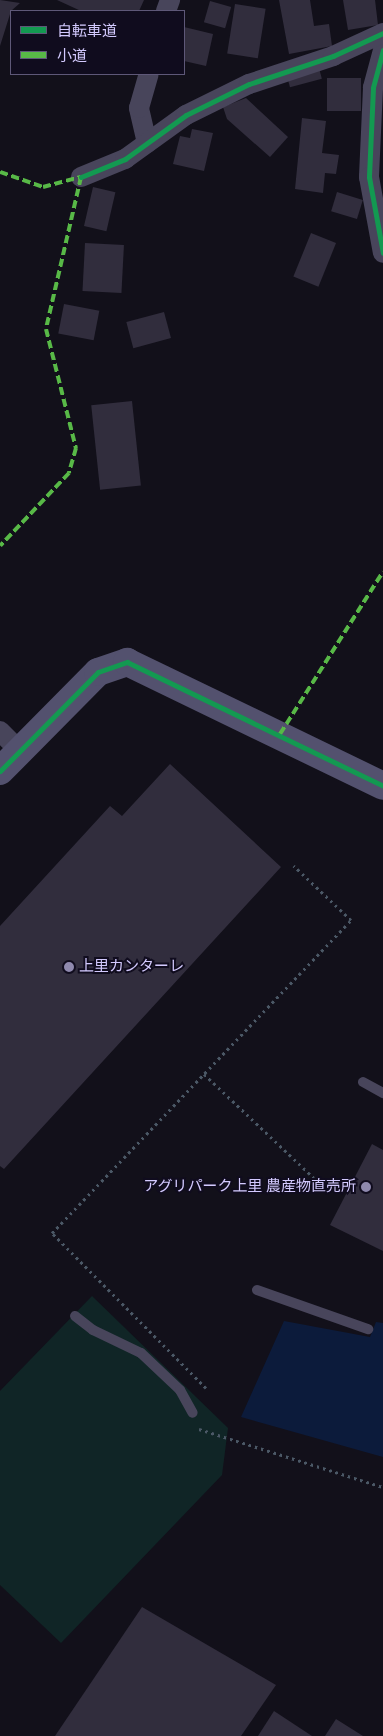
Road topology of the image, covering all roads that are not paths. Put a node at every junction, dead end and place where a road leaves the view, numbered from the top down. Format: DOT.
graph roads {
  1 [pos="383,33"];
  2 [pos="383,50"];
  3 [pos="149,75"];
  4 [pos="147,143"];
  5 [pos="82,177"];
  6 [pos="383,253"];
  7 [pos="0,731"];
  8 [pos="21,752"];
  9 [pos="0,771"];
  10 [pos="383,786"];
  11 [pos="363,1082"];
  12 [pos="383,1093"];
  13 [pos="257,1290"];
  14 [pos="75,1316"];
  15 [pos="368,1329"];
  16 [pos="193,1413"];
  1 -- 4 [label="street"];
  2 -- 6 [label="street"];
  3 -- 4 [label="street"];
  4 -- 5 [label="street"];
  7 -- 8 [label="street"];
  8 -- 9 [label="street"];
  8 -- 10 [label="street"];
  11 -- 12 [label="lane"];
  13 -- 15 [label="lane"];
  14 -- 16 [label="lane"];
}
